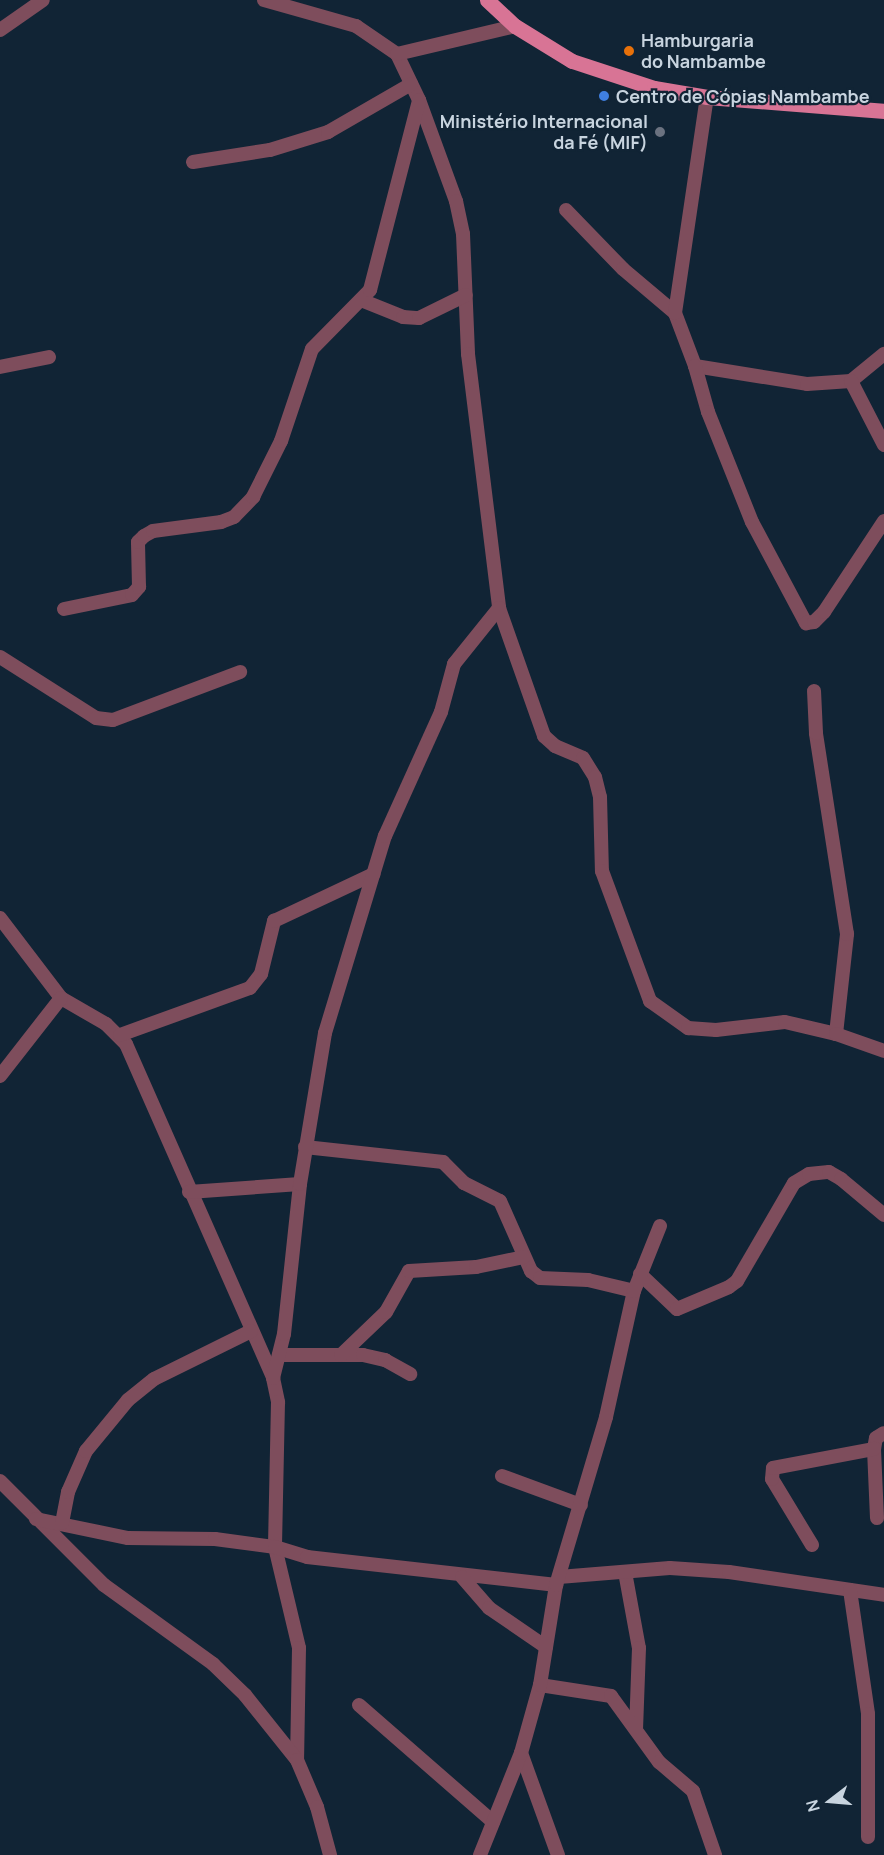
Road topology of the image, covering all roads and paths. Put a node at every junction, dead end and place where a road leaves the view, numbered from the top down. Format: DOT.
graph roads {
  1 [pos="43,0"];
  2 [pos="264,0"];
  3 [pos="488,0"];
  4 [pos="515,26"];
  5 [pos="0,30"];
  6 [pos="398,54"];
  7 [pos="411,84"];
  8 [pos="706,97"];
  9 [pos="419,100"];
  10 [pos="884,111"];
  11 [pos="193,162"];
  12 [pos="566,210"];
  13 [pos="466,295"];
  14 [pos="361,300"];
  15 [pos="675,313"];
  16 [pos="884,354"];
  17 [pos="49,357"];
  18 [pos="695,366"];
  19 [pos="0,367"];
  20 [pos="851,381"];
  21 [pos="884,445"];
  22 [pos="884,521"];
  23 [pos="499,608"];
  24 [pos="64,609"];
  25 [pos="0,657"];
  26 [pos="240,672"];
  27 [pos="814,691"];
  28 [pos="374,874"];
  29 [pos="0,918"];
  30 [pos="61,998"];
  31 [pos="836,1034"];
  32 [pos="120,1035"];
  33 [pos="884,1051"];
  34 [pos="0,1076"];
  35 [pos="305,1148"];
  36 [pos="300,1184"];
  37 [pos="189,1192"];
  38 [pos="884,1215"];
  39 [pos="660,1226"];
  40 [pos="524,1257"];
  41 [pos="640,1274"];
  42 [pos="634,1291"];
  43 [pos="251,1331"];
  44 [pos="279,1355"];
  45 [pos="342,1355"];
  46 [pos="410,1374"];
  47 [pos="273,1378"];
  48 [pos="884,1433"];
  49 [pos="874,1449"];
  50 [pos="502,1476"];
  51 [pos="0,1481"];
  52 [pos="5,1494"];
  53 [pos="580,1504"];
  54 [pos="877,1518"];
  55 [pos="36,1520"];
  56 [pos="62,1523"];
  57 [pos="812,1545"];
  58 [pos="275,1547"];
  59 [pos="625,1572"];
  60 [pos="462,1576"];
  61 [pos="557,1581"];
  62 [pos="850,1590"];
  63 [pos="884,1595"];
  64 [pos="546,1647"];
  65 [pos="540,1684"];
  66 [pos="358,1705"];
  67 [pos="636,1728"];
  68 [pos="521,1753"];
  69 [pos="297,1760"];
  70 [pos="493,1822"];
  71 [pos="868,1837"];
  72 [pos="330,1855"];
  73 [pos="480,1855"];
  74 [pos="558,1855"];
  75 [pos="716,1855"];
  1 -- 5 [label="street"];
  2 -- 6 [label="street"];
  3 -- 4 [label="main road"];
  4 -- 6 [label="street"];
  4 -- 8 [label="main road"];
  6 -- 7 [label="street"];
  7 -- 9 [label="street"];
  7 -- 11 [label="street"];
  8 -- 10 [label="main road"];
  8 -- 15 [label="street"];
  9 -- 13 [label="street"];
  9 -- 14 [label="street"];
  12 -- 15 [label="street"];
  13 -- 14 [label="street"];
  13 -- 23 [label="street"];
  14 -- 24 [label="street"];
  15 -- 18 [label="street"];
  16 -- 20 [label="street"];
  17 -- 19 [label="street"];
  18 -- 20 [label="street"];
  18 -- 22 [label="street"];
  20 -- 21 [label="street"];
  23 -- 28 [label="street"];
  23 -- 31 [label="street"];
  25 -- 26 [label="street"];
  27 -- 31 [label="street"];
  28 -- 32 [label="street"];
  28 -- 35 [label="street"];
  29 -- 30 [label="street"];
  30 -- 32 [label="street"];
  30 -- 34 [label="street"];
  31 -- 33 [label="street"];
  32 -- 37 [label="street"];
  35 -- 36 [label="street"];
  35 -- 40 [label="street"];
  36 -- 37 [label="street"];
  36 -- 44 [label="street"];
  37 -- 43 [label="street"];
  38 -- 41 [label="street"];
  39 -- 41 [label="street"];
  40 -- 42 [label="street"];
  40 -- 45 [label="street"];
  41 -- 42 [label="street"];
  42 -- 53 [label="street"];
  43 -- 47 [label="street"];
  43 -- 56 [label="street"];
  44 -- 45 [label="street"];
  44 -- 47 [label="street"];
  45 -- 46 [label="street"];
  47 -- 58 [label="street"];
  48 -- 49 [label="street"];
  49 -- 54 [label="street"];
  49 -- 57 [label="street"];
  50 -- 53 [label="street"];
  51 -- 52 [label="street"];
  52 -- 55 [label="street"];
  53 -- 61 [label="street"];
  55 -- 56 [label="street"];
  55 -- 69 [label="street"];
  56 -- 58 [label="street"];
  58 -- 60 [label="street"];
  58 -- 69 [label="street"];
  59 -- 61 [label="street"];
  59 -- 62 [label="street"];
  59 -- 67 [label="street"];
  60 -- 61 [label="street"];
  60 -- 64 [label="street"];
  61 -- 64 [label="street"];
  62 -- 63 [label="street"];
  62 -- 71 [label="street"];
  64 -- 65 [label="street"];
  65 -- 67 [label="street"];
  65 -- 68 [label="street"];
  66 -- 70 [label="street"];
  67 -- 75 [label="street"];
  68 -- 70 [label="street"];
  68 -- 74 [label="street"];
  69 -- 72 [label="street"];
  70 -- 73 [label="street"];
}
